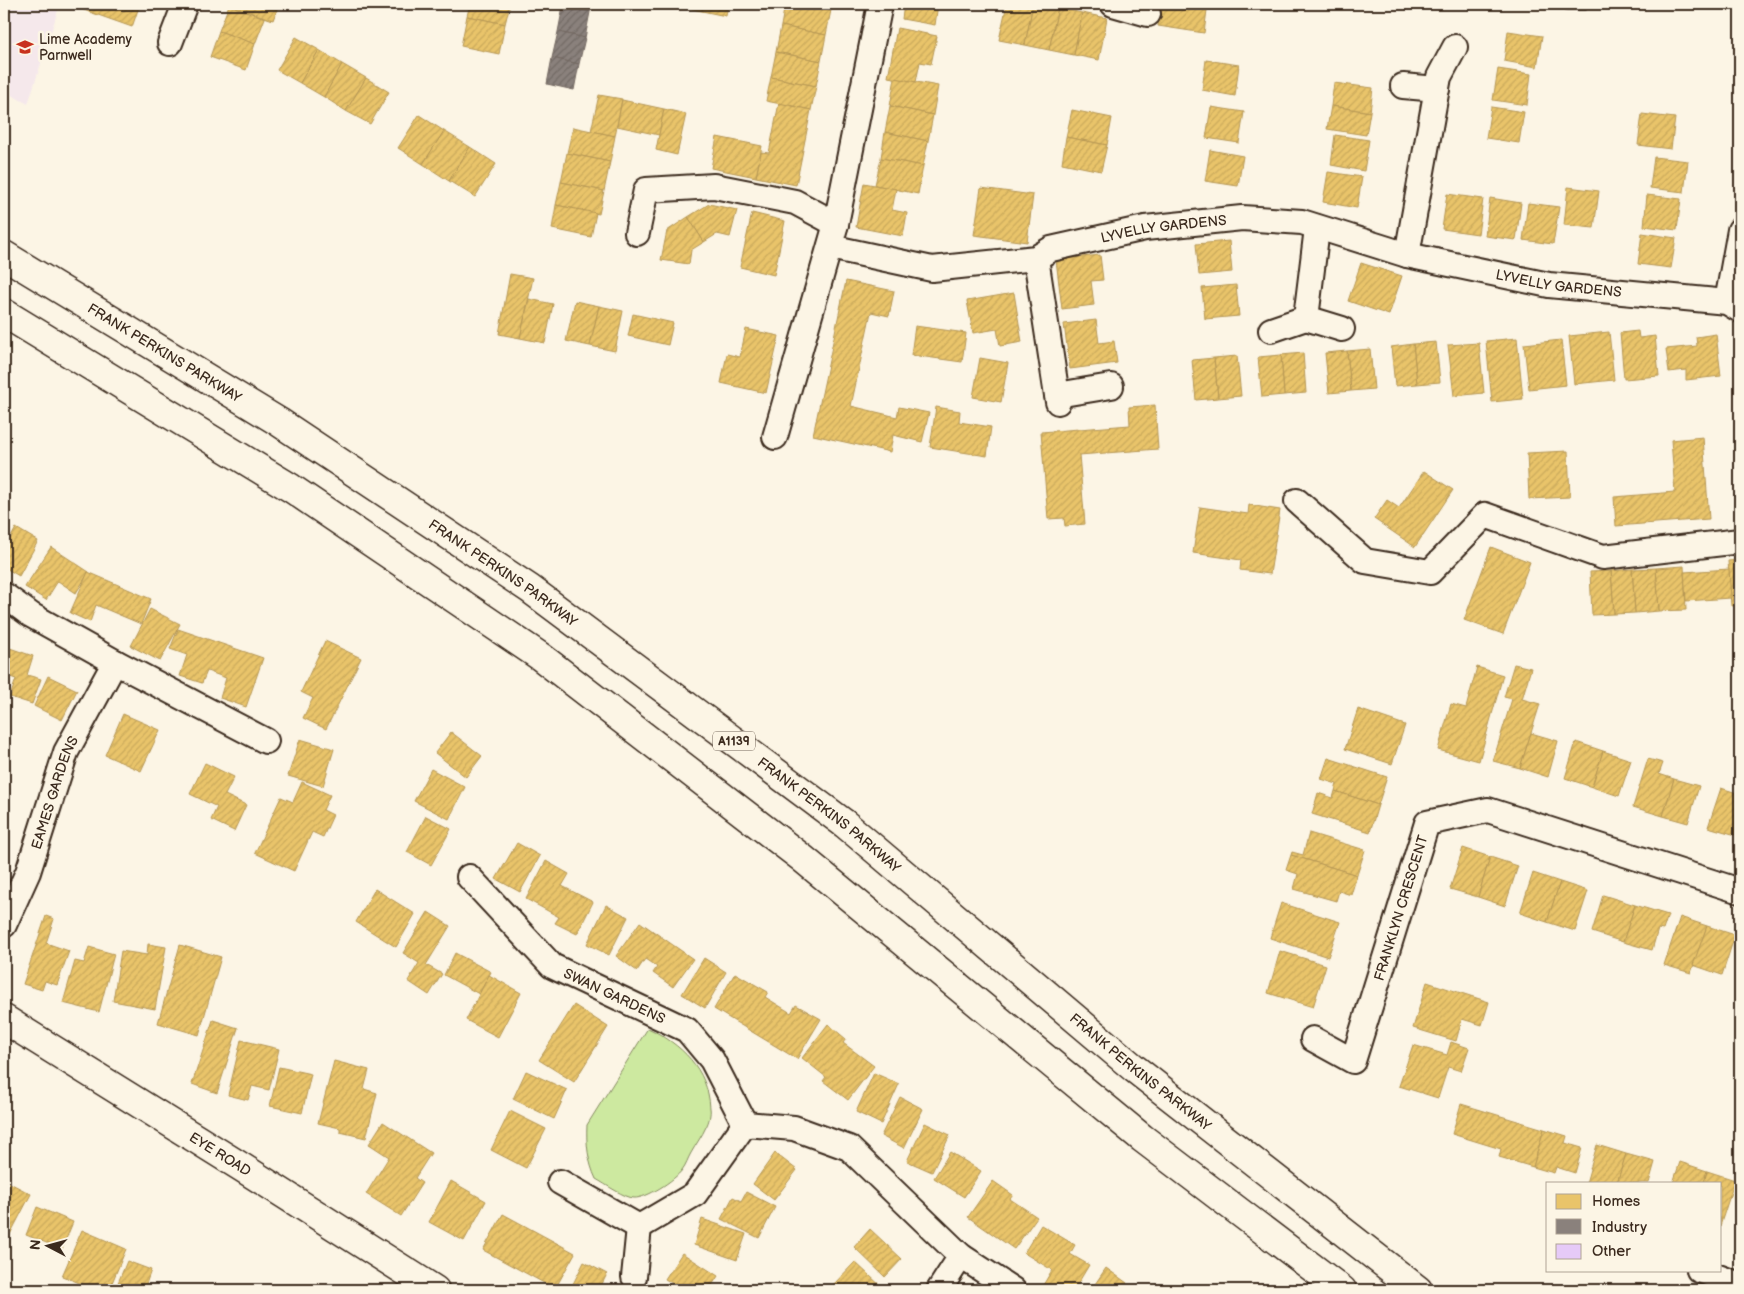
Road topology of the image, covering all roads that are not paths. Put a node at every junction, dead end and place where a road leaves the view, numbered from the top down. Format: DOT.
graph roads {
  1 [pos="185,4"];
  2 [pos="880,4"];
  3 [pos="1113,4"];
  4 [pos="1148,14"];
  5 [pos="170,44"];
  6 [pos="1455,47"];
  7 [pos="1403,86"];
  8 [pos="1437,88"];
  9 [pos="836,224"];
  10 [pos="1317,228"];
  11 [pos="1740,230"];
  12 [pos="637,233"];
  13 [pos="830,247"];
  14 [pos="4,255"];
  15 [pos="1407,255"];
  16 [pos="1036,258"];
  17 [pos="1734,306"];
  18 [pos="4,314"];
  19 [pos="1306,318"];
  20 [pos="1342,329"];
  21 [pos="1271,330"];
  22 [pos="1111,386"];
  23 [pos="775,437"];
  24 [pos="1298,501"];
  25 [pos="1740,541"];
  26 [pos="4,595"];
  27 [pos="114,662"];
  28 [pos="266,741"];
  29 [pos="469,877"];
  30 [pos="1740,891"];
  31 [pos="4,925"];
  32 [pos="4,1019"];
  33 [pos="1313,1039"];
  34 [pos="745,1124"];
  35 [pos="560,1182"];
  36 [pos="639,1227"];
  37 [pos="961,1256"];
  38 [pos="1704,1272"];
  39 [pos="634,1277"];
  40 [pos="1740,1285"];
  41 [pos="435,1290"];
  42 [pos="939,1290"];
  43 [pos="1013,1290"];
  44 [pos="1342,1290"];
  45 [pos="1418,1290"];
  1 -- 5 [label="street"];
  2 -- 9 [label="street"];
  3 -- 4 [label="street"];
  6 -- 8 [label="street"];
  7 -- 8 [label="street"];
  8 -- 15 [label="street"];
  9 -- 12 [label="street"];
  9 -- 13 [label="street"];
  10 -- 15 [label="street, LYVELLY GARDENS"];
  10 -- 16 [label="street, LYVELLY GARDENS"];
  10 -- 19 [label="street"];
  11 -- 17 [label="street"];
  13 -- 16 [label="street, LYVELLY GARDENS"];
  13 -- 23 [label="street"];
  14 -- 45 [label="main road, FRANK PERKINS PARKWAY / A1139"];
  15 -- 17 [label="street, LYVELLY GARDENS"];
  16 -- 22 [label="street"];
  18 -- 44 [label="main road"];
  19 -- 20 [label="street"];
  19 -- 21 [label="street"];
  24 -- 25 [label="street"];
  26 -- 27 [label="street"];
  27 -- 28 [label="street"];
  27 -- 31 [label="street, EAMES GARDENS"];
  29 -- 34 [label="street, SWAN GARDENS"];
  30 -- 33 [label="street, FRANKLYN CRESCENT"];
  32 -- 41 [label="main road, EYE ROAD"];
  34 -- 36 [label="street"];
  34 -- 37 [label="street"];
  35 -- 36 [label="street"];
  36 -- 39 [label="street"];
  37 -- 42 [label="street"];
  37 -- 43 [label="street"];
  38 -- 40 [label="street"];
}
